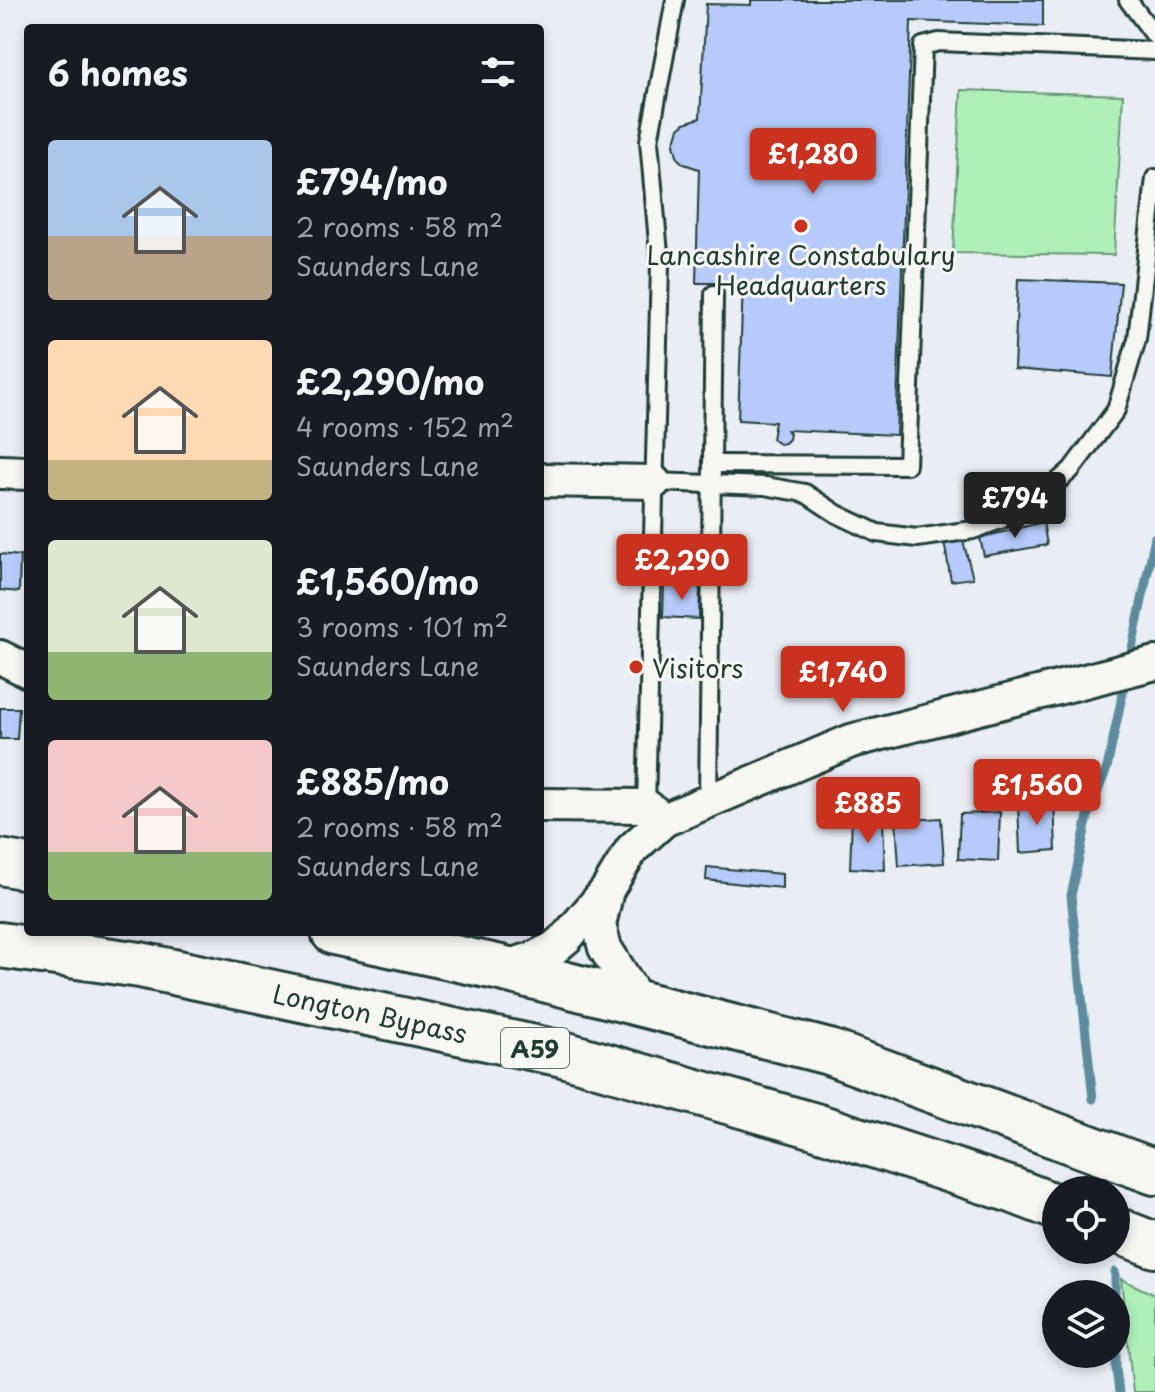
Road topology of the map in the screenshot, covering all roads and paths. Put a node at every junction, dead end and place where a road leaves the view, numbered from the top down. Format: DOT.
graph roads {
  1 [pos="675,0"];
  2 [pos="1128,0"];
  3 [pos="1155,36"];
  4 [pos="1155,51"];
  5 [pos="1155,178"];
  6 [pos="714,294"];
  7 [pos="712,464"];
  8 [pos="0,472"];
  9 [pos="24,473"];
  10 [pos="544,480"];
  11 [pos="654,482"];
  12 [pos="712,484"];
  13 [pos="0,657"];
  14 [pos="1155,663"];
  15 [pos="24,669"];
  16 [pos="708,801"];
  17 [pos="544,805"];
  18 [pos="655,813"];
  19 [pos="0,862"];
  20 [pos="24,866"];
  21 [pos="607,890"];
  22 [pos="353,936"];
  23 [pos="0,945"];
  24 [pos="501,968"];
  25 [pos="640,1004"];
  26 [pos="1155,1172"];
  27 [pos="1042,1202"];
  28 [pos="1130,1235"];
  29 [pos="1155,1245"];
  1 -- 11 [label="lane"];
  2 -- 3 [label="lane"];
  4 -- 7 [label="lane"];
  5 -- 12 [label="lane"];
  6 -- 7 [label="lane"];
  7 -- 12 [label="lane"];
  8 -- 9 [label="street"];
  10 -- 11 [label="street"];
  11 -- 12 [label="lane"];
  11 -- 18 [label="lane"];
  12 -- 16 [label="lane"];
  13 -- 15 [label="street"];
  14 -- 16 [label="street"];
  16 -- 18 [label="street"];
  17 -- 18 [label="street"];
  18 -- 21 [label="street"];
  19 -- 20 [label="highway"];
  21 -- 24 [label="street"];
  21 -- 25 [label="street"];
  22 -- 24 [label="highway"];
  23 -- 27 [label="highway, Longton Bypass / A59"];
  24 -- 25 [label="highway"];
  25 -- 26 [label="highway"];
  28 -- 29 [label="highway"];
}
